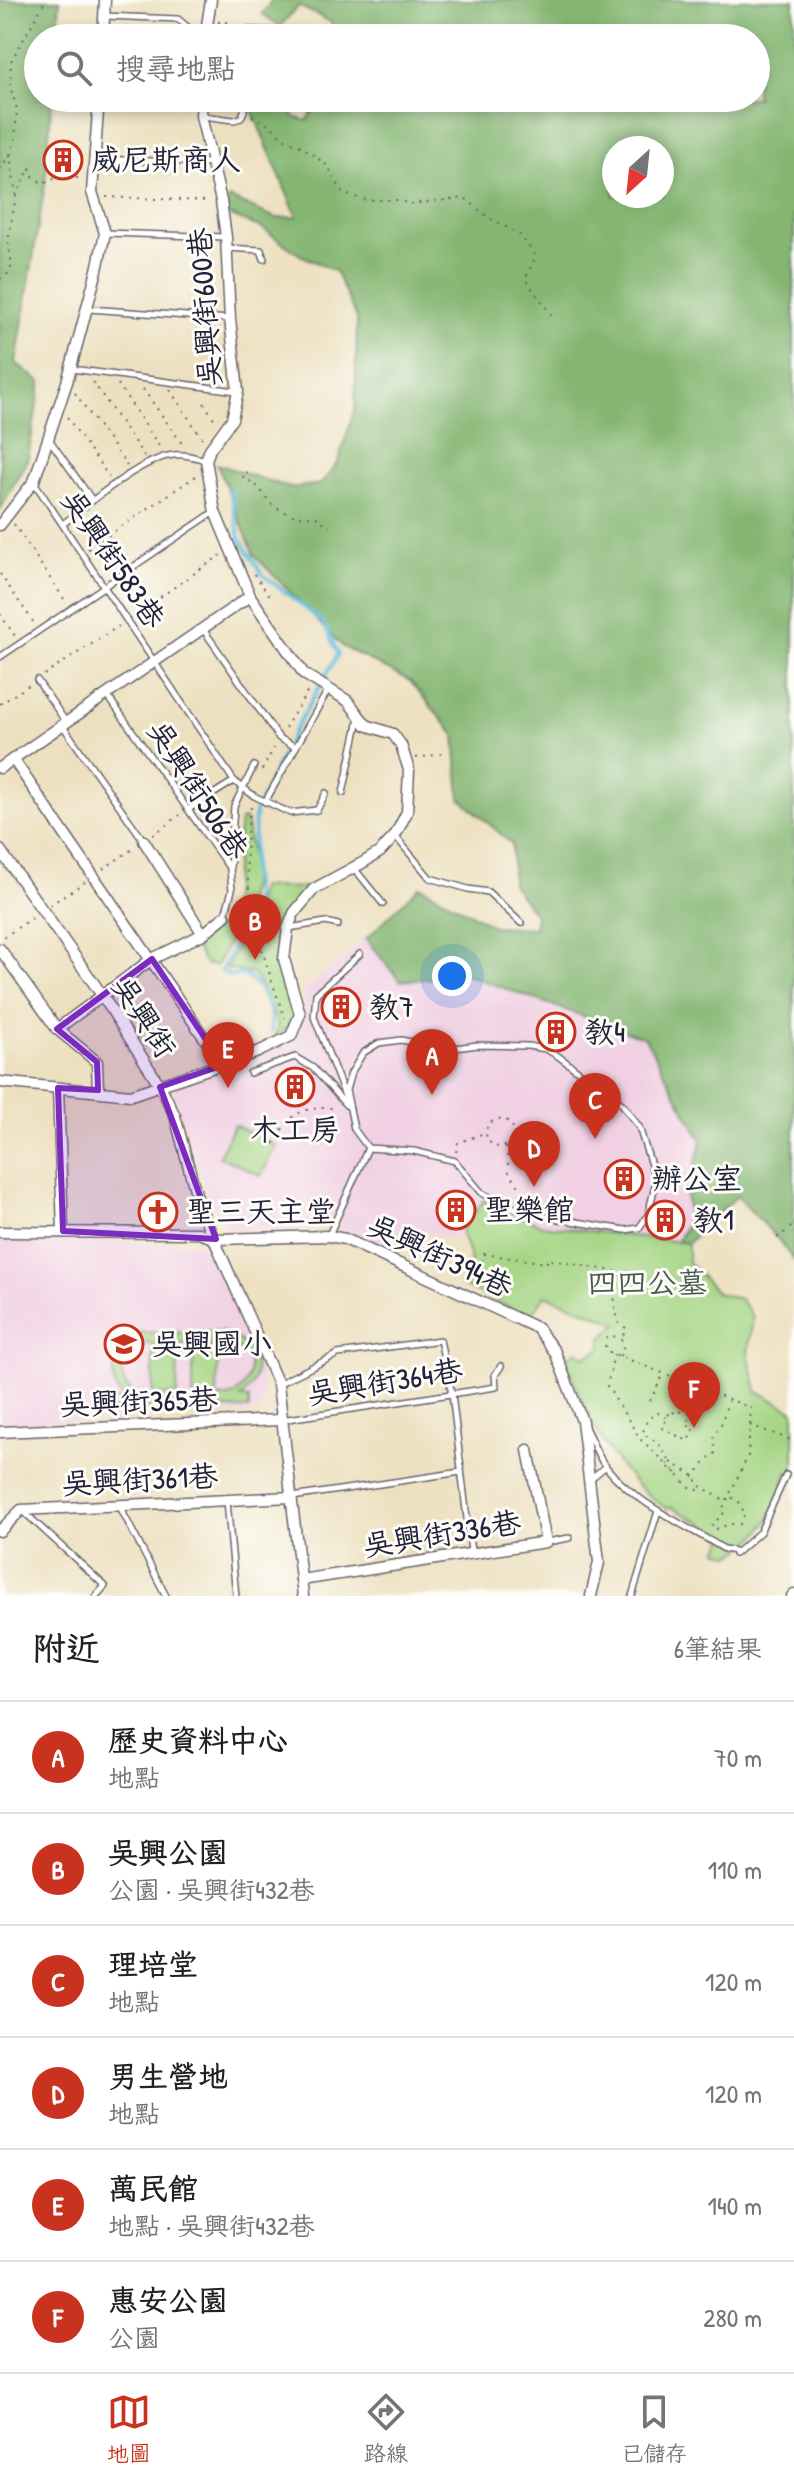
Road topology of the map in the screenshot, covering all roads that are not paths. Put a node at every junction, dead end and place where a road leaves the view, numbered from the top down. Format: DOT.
graph roads {
  1 [pos="105,0"];
  2 [pos="211,0"];
  3 [pos="104,16"];
  4 [pos="104,24"];
  5 [pos="184,24"];
  6 [pos="207,24"];
  7 [pos="98,112"];
  8 [pos="201,112"];
  9 [pos="242,112"];
  10 [pos="201,116"];
  11 [pos="95,159"];
  12 [pos="210,163"];
  13 [pos="105,233"];
  14 [pos="226,243"];
  15 [pos="264,259"];
  16 [pos="88,309"];
  17 [pos="230,319"];
  18 [pos="71,368"];
  19 [pos="238,391"];
  20 [pos="48,438"];
  21 [pos="207,459"];
  22 [pos="34,481"];
  23 [pos="92,500"];
  24 [pos="215,512"];
  25 [pos="63,524"];
  26 [pos="0,525"];
  27 [pos="105,586"];
  28 [pos="250,596"];
  29 [pos="202,629"];
  30 [pos="0,657"];
  31 [pos="155,662"];
  32 [pos="37,680"];
  33 [pos="328,690"];
  34 [pos="107,695"];
  35 [pos="359,718"];
  36 [pos="64,724"];
  37 [pos="296,747"];
  38 [pos="13,759"];
  39 [pos="254,766"];
  40 [pos="0,768"];
  41 [pos="234,781"];
  42 [pos="243,788"];
  43 [pos="326,793"];
  44 [pos="343,793"];
  45 [pos="265,802"];
  46 [pos="189,809"];
  47 [pos="395,836"];
  48 [pos="144,841"];
  49 [pos="0,850"];
  50 [pos="353,868"];
  51 [pos="230,869"];
  52 [pos="383,904"];
  53 [pos="225,916"];
  54 [pos="521,923"];
  55 [pos="338,925"];
  56 [pos="288,928"];
  57 [pos="203,934"];
  58 [pos="2,953"];
  59 [pos="360,954"];
  60 [pos="152,959"];
  61 [pos="0,970"];
  62 [pos="102,995"];
  63 [pos="57,1029"];
  64 [pos="223,1065"];
  65 [pos="250,1073"];
  66 [pos="0,1082"];
  67 [pos="161,1087"];
  68 [pos="58,1088"];
  69 [pos="98,1090"];
  70 [pos="350,1109"];
  71 [pos="368,1148"];
  72 [pos="63,1231"];
  73 [pos="0,1232"];
  74 [pos="329,1236"];
  75 [pos="216,1239"];
  76 [pos="501,1366"];
  77 [pos="278,1384"];
  78 [pos="452,1394"];
  79 [pos="280,1420"];
  80 [pos="582,1421"];
  81 [pos="0,1432"];
  82 [pos="528,1450"];
  83 [pos="606,1466"];
  84 [pos="461,1472"];
  85 [pos="786,1475"];
  86 [pos="588,1480"];
  87 [pos="291,1497"];
  88 [pos="227,1500"];
  89 [pos="119,1504"];
  90 [pos="21,1510"];
  91 [pos="658,1511"];
  92 [pos="0,1531"];
  93 [pos="569,1538"];
  94 [pos="546,1542"];
  95 [pos="471,1553"];
  96 [pos="301,1580"];
  97 [pos="96,1596"];
  98 [pos="166,1596"];
  99 [pos="236,1596"];
  100 [pos="303,1596"];
  101 [pos="591,1596"];
  102 [pos="632,1596"];
  1 -- 3 [label="street"];
  2 -- 6 [label="street"];
  3 -- 4 [label="street"];
  3 -- 5 [label="lane"];
  7 -- 11 [label="street"];
  8 -- 10 [label="street, 吳興街600巷"];
  9 -- 10 [label="lane"];
  10 -- 12 [label="street, 吳興街600巷"];
  11 -- 12 [label="lane"];
  11 -- 13 [label="street"];
  12 -- 14 [label="street, 吳興街600巷"];
  13 -- 14 [label="lane"];
  13 -- 16 [label="street"];
  14 -- 15 [label="lane"];
  14 -- 17 [label="street, 吳興街600巷"];
  16 -- 17 [label="lane"];
  16 -- 18 [label="street"];
  17 -- 19 [label="street, 吳興街600巷"];
  18 -- 19 [label="lane"];
  18 -- 20 [label="street"];
  19 -- 21 [label="street, 吳興街600巷"];
  20 -- 22 [label="street"];
  20 -- 23 [label="lane"];
  21 -- 23 [label="lane"];
  21 -- 24 [label="street"];
  22 -- 25 [label="lane, 吳興街583巷"];
  22 -- 26 [label="street"];
  23 -- 25 [label="lane"];
  24 -- 27 [label="lane"];
  24 -- 28 [label="street"];
  25 -- 27 [label="lane, 吳興街583巷"];
  27 -- 30 [label="lane"];
  27 -- 31 [label="lane, 吳興街583巷"];
  28 -- 29 [label="street"];
  28 -- 33 [label="street"];
  29 -- 31 [label="street"];
  29 -- 37 [label="lane"];
  31 -- 34 [label="street"];
  31 -- 41 [label="lane, 吳興街583巷"];
  32 -- 36 [label="lane"];
  33 -- 35 [label="street"];
  33 -- 37 [label="lane"];
  34 -- 36 [label="street"];
  34 -- 46 [label="lane, 吳興街506巷"];
  35 -- 44 [label="lane"];
  35 -- 47 [label="street"];
  36 -- 38 [label="street"];
  36 -- 48 [label="lane"];
  37 -- 45 [label="lane"];
  38 -- 40 [label="street"];
  38 -- 60 [label="street"];
  39 -- 42 [label="lane"];
  41 -- 42 [label="lane, 吳興街583巷"];
  41 -- 46 [label="lane"];
  42 -- 45 [label="lane, 吳興街583巷"];
  42 -- 51 [label="lane"];
  43 -- 45 [label="lane, 吳興街583巷"];
  46 -- 51 [label="lane, 吳興街506巷"];
  47 -- 50 [label="street"];
  47 -- 54 [label="lane"];
  48 -- 57 [label="street"];
  49 -- 62 [label="street, 吳興街"];
  50 -- 52 [label="lane"];
  50 -- 56 [label="street"];
  51 -- 53 [label="lane, 吳興街506巷"];
  53 -- 57 [label="street"];
  55 -- 56 [label="lane"];
  56 -- 64 [label="street"];
  57 -- 60 [label="street"];
  58 -- 61 [label="street"];
  58 -- 63 [label="street"];
  59 -- 70 [label="lane"];
  60 -- 62 [label="street"];
  60 -- 64 [label="street"];
  62 -- 63 [label="street"];
  62 -- 67 [label="street, 吳興街"];
  63 -- 69 [label="street"];
  64 -- 67 [label="street"];
  65 -- 70 [label="lane"];
  66 -- 68 [label="street"];
  67 -- 69 [label="street"];
  67 -- 75 [label="street, 吳興街"];
  68 -- 69 [label="street"];
  68 -- 72 [label="street"];
  70 -- 71 [label="lane"];
  70 -- 71 [label="lane"];
  71 -- 74 [label="lane"];
  72 -- 73 [label="street, 吳興街394巷"];
  72 -- 75 [label="street, 吳興街394巷"];
  74 -- 75 [label="street, 吳興街394巷"];
  74 -- 80 [label="street, 吳興街394巷"];
  75 -- 77 [label="street, 吳興街"];
  76 -- 78 [label="lane, 吳興街364巷"];
  77 -- 78 [label="lane"];
  77 -- 79 [label="street, 吳興街"];
  78 -- 79 [label="lane, 吳興街364巷"];
  78 -- 84 [label="lane"];
  79 -- 81 [label="street, 吳興街365巷"];
  79 -- 87 [label="street, 吳興街"];
  80 -- 83 [label="lane"];
  80 -- 86 [label="street, 吳興街394巷"];
  82 -- 94 [label="street, 吳興街336巷"];
  83 -- 86 [label="lane"];
  83 -- 91 [label="lane"];
  84 -- 87 [label="lane"];
  84 -- 95 [label="lane"];
  85 -- 91 [label="lane"];
  86 -- 101 [label="street, 吳興街394巷"];
  87 -- 88 [label="street, 吳興街361巷"];
  87 -- 96 [label="street, 吳興街"];
  88 -- 89 [label="street, 吳興街361巷"];
  88 -- 99 [label="lane"];
  89 -- 90 [label="street, 吳興街361巷"];
  89 -- 98 [label="lane"];
  90 -- 92 [label="street, 吳興街361巷"];
  90 -- 97 [label="lane"];
  91 -- 102 [label="lane"];
  93 -- 94 [label="lane"];
  94 -- 95 [label="street, 吳興街336巷"];
  95 -- 96 [label="street, 吳興街336巷"];
  96 -- 100 [label="street, 吳興街"];
}
